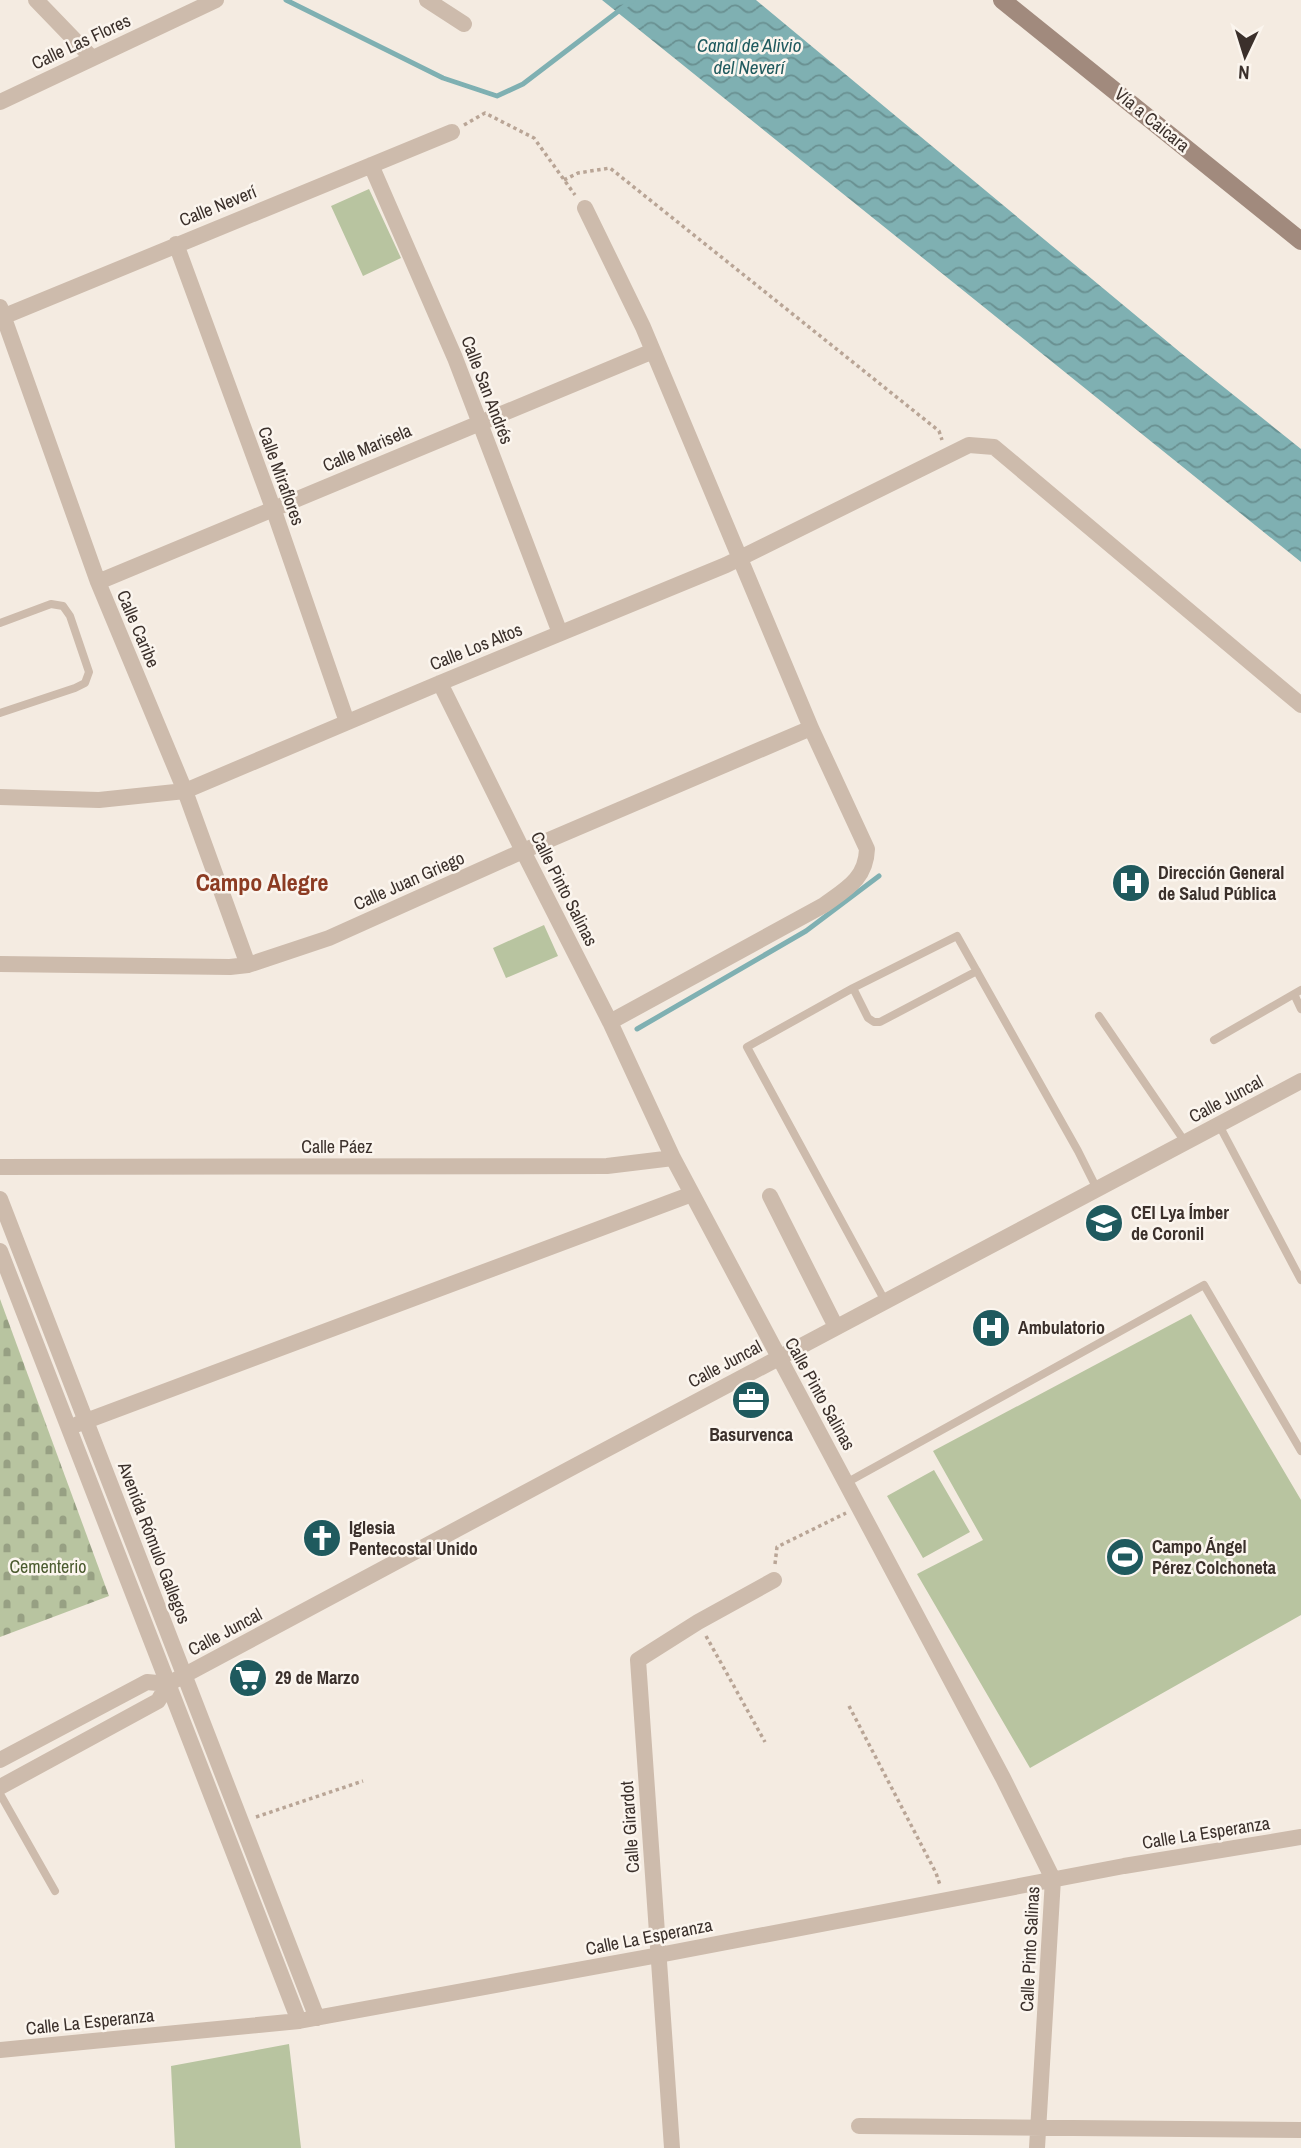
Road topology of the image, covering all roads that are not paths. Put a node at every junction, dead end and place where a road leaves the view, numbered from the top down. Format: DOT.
graph roads {
  1 [pos="36,0"];
  2 [pos="216,0"];
  3 [pos="427,0"];
  4 [pos="1002,0"];
  5 [pos="464,24"];
  6 [pos="92,58"];
  7 [pos="0,102"];
  8 [pos="452,132"];
  9 [pos="371,165"];
  10 [pos="585,208"];
  11 [pos="1301,241"];
  12 [pos="176,244"];
  13 [pos="1,313"];
  14 [pos="653,351"];
  15 [pos="479,422"];
  16 [pos="273,508"];
  17 [pos="741,558"];
  18 [pos="98,582"];
  19 [pos="0,623"];
  20 [pos="560,633"];
  21 [pos="440,683"];
  22 [pos="1301,705"];
  23 [pos="0,713"];
  24 [pos="347,722"];
  25 [pos="811,728"];
  26 [pos="185,791"];
  27 [pos="0,797"];
  28 [pos="523,852"];
  29 [pos="0,964"];
  30 [pos="248,965"];
  31 [pos="977,971"];
  32 [pos="853,988"];
  33 [pos="1298,991"];
  34 [pos="1301,1009"];
  35 [pos="1100,1016"];
  36 [pos="610,1022"];
  37 [pos="1214,1040"];
  38 [pos="1301,1081"];
  39 [pos="1219,1125"];
  40 [pos="1185,1142"];
  41 [pos="673,1158"];
  42 [pos="0,1167"];
  43 [pos="1097,1189"];
  44 [pos="692,1194"];
  45 [pos="770,1196"];
  46 [pos="0,1199"];
  47 [pos="0,1251"];
  48 [pos="1301,1280"];
  49 [pos="885,1301"];
  50 [pos="836,1327"];
  51 [pos="778,1358"];
  52 [pos="86,1421"];
  53 [pos="69,1428"];
  54 [pos="1301,1451"];
  55 [pos="846,1483"];
  56 [pos="774,1580"];
  57 [pos="184,1675"];
  58 [pos="168,1684"];
  59 [pos="0,1760"];
  60 [pos="0,1787"];
  61 [pos="0,1794"];
  62 [pos="1301,1837"];
  63 [pos="1053,1879"];
  64 [pos="55,1891"];
  65 [pos="659,1955"];
  66 [pos="317,2018"];
  67 [pos="299,2021"];
  68 [pos="0,2050"];
  69 [pos="859,2126"];
  70 [pos="1038,2127"];
  71 [pos="1301,2130"];
  72 [pos="672,2148"];
  73 [pos="1037,2148"];
  1 -- 6 [label="street"];
  2 -- 6 [label="street, Calle Las Flores"];
  3 -- 5 [label="street"];
  4 -- 11 [label="street, Vía a Caicara"];
  6 -- 7 [label="street, Calle Las Flores"];
  8 -- 9 [label="street, Calle Neverí"];
  9 -- 12 [label="street, Calle Neverí"];
  9 -- 15 [label="street, Calle San Andrés"];
  10 -- 14 [label="street"];
  12 -- 13 [label="street, Calle Neverí"];
  12 -- 16 [label="street, Calle Miraflores"];
  13 -- 18 [label="street, Calle Caribe"];
  14 -- 15 [label="street, Calle Marisela"];
  14 -- 17 [label="street"];
  15 -- 16 [label="street, Calle Marisela"];
  15 -- 20 [label="street, Calle San Andrés"];
  16 -- 18 [label="street, Calle Marisela"];
  16 -- 24 [label="street, Calle Miraflores"];
  17 -- 20 [label="street, Calle Los Altos"];
  17 -- 22 [label="street, Calle Los Altos"];
  17 -- 25 [label="street"];
  18 -- 26 [label="street, Calle Caribe"];
  19 -- 23 [label="lane"];
  20 -- 21 [label="street, Calle Los Altos"];
  21 -- 24 [label="street, Calle Los Altos"];
  21 -- 28 [label="street, Calle Pinto Salinas"];
  24 -- 26 [label="street, Calle Los Altos"];
  25 -- 28 [label="street, Calle Juan Griego"];
  25 -- 36 [label="street"];
  26 -- 27 [label="street, Calle Los Altos"];
  26 -- 30 [label="street, Calle Caribe"];
  28 -- 30 [label="street, Calle Juan Griego"];
  28 -- 36 [label="street, Calle Pinto Salinas"];
  29 -- 30 [label="street, Calle Juan Griego"];
  31 -- 32 [label="lane"];
  31 -- 32 [label="lane"];
  31 -- 43 [label="lane"];
  32 -- 49 [label="lane"];
  33 -- 34 [label="lane"];
  33 -- 37 [label="lane"];
  35 -- 40 [label="lane"];
  36 -- 41 [label="street, Calle Pinto Salinas"];
  38 -- 39 [label="street, Calle Juncal"];
  39 -- 40 [label="street, Calle Juncal"];
  39 -- 48 [label="lane"];
  40 -- 43 [label="street, Calle Juncal"];
  41 -- 42 [label="street, Calle Páez"];
  41 -- 44 [label="street, Calle Pinto Salinas"];
  43 -- 49 [label="street, Calle Juncal"];
  44 -- 51 [label="street, Calle Pinto Salinas"];
  44 -- 52 [label="street"];
  45 -- 50 [label="street"];
  46 -- 52 [label="street, Avenida Rómulo Gallegos"];
  47 -- 53 [label="street"];
  49 -- 50 [label="street, Calle Juncal"];
  50 -- 51 [label="street, Calle Juncal"];
  51 -- 55 [label="street, Calle Pinto Salinas"];
  51 -- 57 [label="street, Calle Juncal"];
  52 -- 53 [label="street"];
  52 -- 57 [label="street, Avenida Rómulo Gallegos"];
  53 -- 58 [label="street"];
  54 -- 55 [label="lane"];
  55 -- 63 [label="street, Calle Pinto Salinas"];
  56 -- 65 [label="street, Calle Girardot"];
  57 -- 58 [label="street, Calle Juncal"];
  57 -- 66 [label="street, Avenida Rómulo Gallegos"];
  58 -- 59 [label="street, Calle Juncal"];
  58 -- 60 [label="street, Calle Juncal"];
  58 -- 67 [label="street"];
  61 -- 64 [label="lane"];
  62 -- 63 [label="street, Calle La Esperanza"];
  63 -- 65 [label="street, Calle La Esperanza"];
  63 -- 70 [label="street, Calle Pinto Salinas"];
  65 -- 66 [label="street, Calle La Esperanza"];
  65 -- 72 [label="street, Calle Girardot"];
  66 -- 67 [label="street, Calle La Esperanza"];
  67 -- 68 [label="street, Calle La Esperanza"];
  69 -- 70 [label="street"];
  70 -- 71 [label="street"];
  70 -- 73 [label="street, Calle Pinto Salinas"];
}
